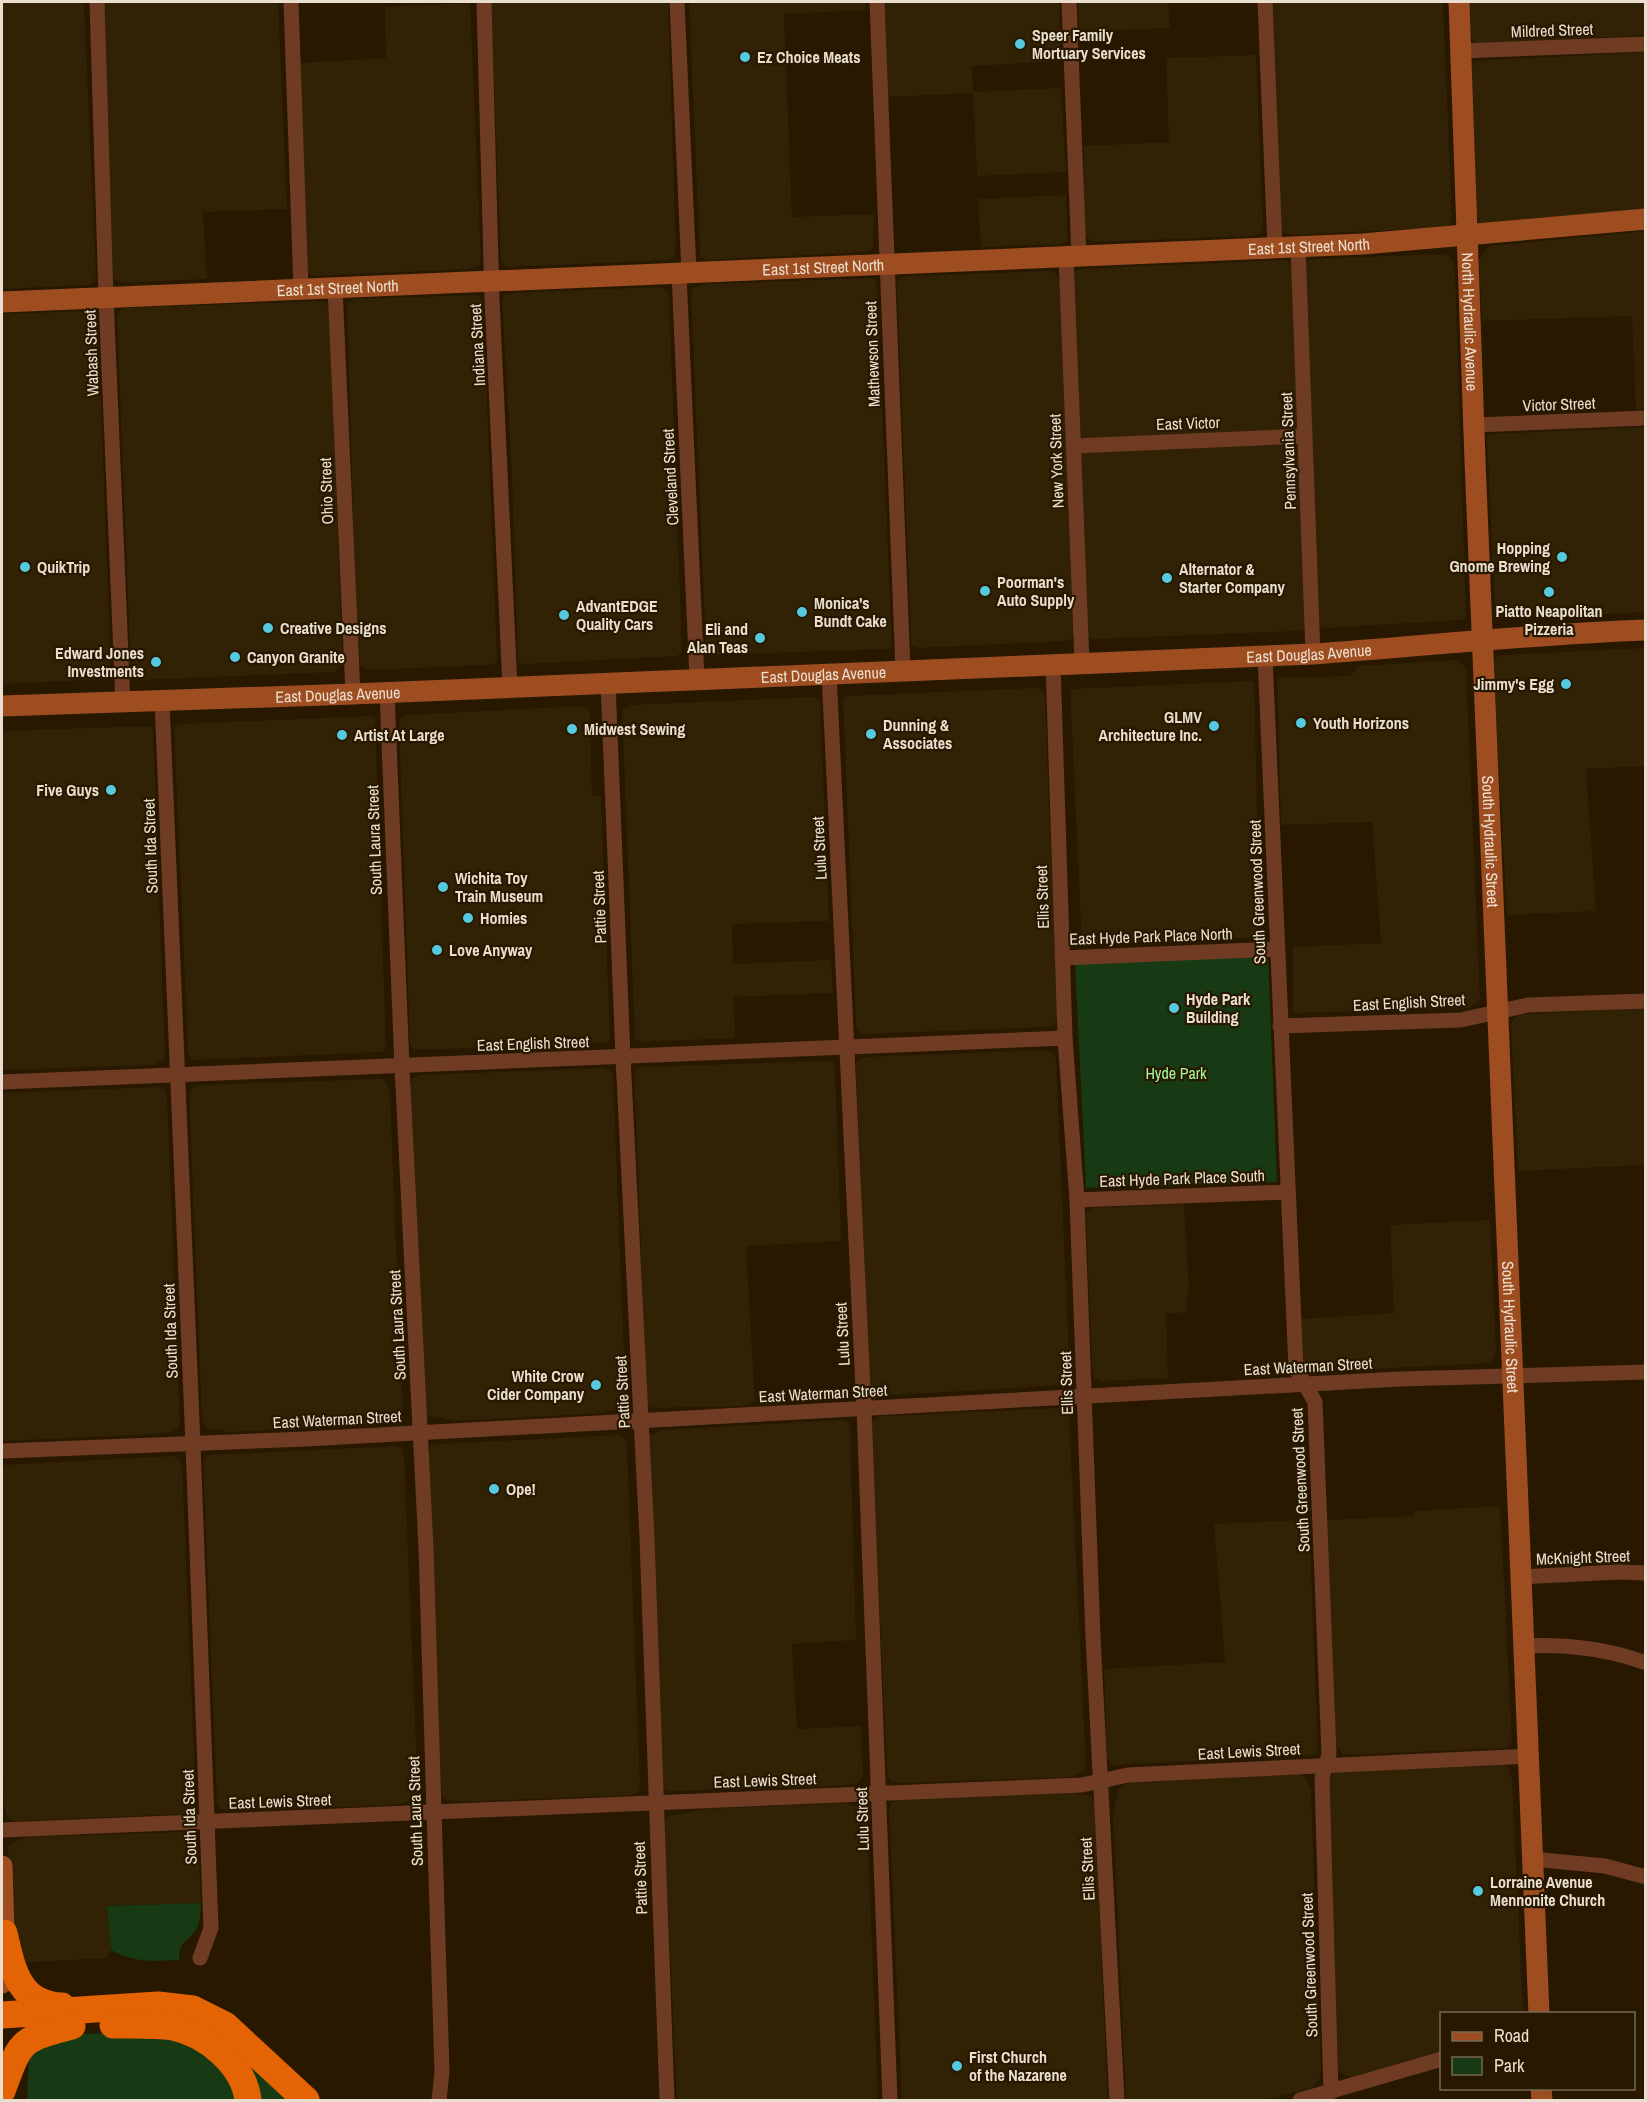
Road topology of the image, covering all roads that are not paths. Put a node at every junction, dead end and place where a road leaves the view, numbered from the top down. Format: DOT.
graph roads {
  1 [pos="97,2"];
  2 [pos="291,2"];
  3 [pos="484,2"];
  4 [pos="677,2"];
  5 [pos="877,2"];
  6 [pos="1069,2"];
  7 [pos="1265,2"];
  8 [pos="1458,2"];
  9 [pos="1646,44"];
  10 [pos="1461,51"];
  11 [pos="1646,219"];
  12 [pos="1468,236"];
  13 [pos="1298,247"];
  14 [pos="1275,248"];
  15 [pos="1072,257"];
  16 [pos="887,265"];
  17 [pos="684,274"];
  18 [pos="492,281"];
  19 [pos="335,287"];
  20 [pos="301,289"];
  21 [pos="106,297"];
  22 [pos="2,302"];
  23 [pos="1646,418"];
  24 [pos="1474,425"];
  25 [pos="1305,436"];
  26 [pos="1073,446"];
  27 [pos="1646,630"];
  28 [pos="1482,640"];
  29 [pos="1313,654"];
  30 [pos="1265,656"];
  31 [pos="1082,663"];
  32 [pos="1053,664"];
  33 [pos="903,670"];
  34 [pos="829,673"];
  35 [pos="697,679"];
  36 [pos="608,683"];
  37 [pos="510,687"];
  38 [pos="387,692"];
  39 [pos="353,694"];
  40 [pos="162,701"];
  41 [pos="123,702"];
  42 [pos="2,706"];
  43 [pos="1277,949"];
  44 [pos="1062,958"];
  45 [pos="1646,1001"];
  46 [pos="1499,1011"];
  47 [pos="1280,1026"];
  48 [pos="1065,1038"];
  49 [pos="846,1048"];
  50 [pos="623,1057"];
  51 [pos="402,1067"];
  52 [pos="177,1075"];
  53 [pos="2,1083"];
  54 [pos="1288,1192"];
  55 [pos="1077,1200"];
  56 [pos="1646,1372"];
  57 [pos="1513,1376"];
  58 [pos="1305,1384"];
  59 [pos="1084,1396"];
  60 [pos="864,1409"];
  61 [pos="642,1421"];
  62 [pos="420,1433"];
  63 [pos="193,1444"];
  64 [pos="2,1451"];
  65 [pos="1646,1574"];
  66 [pos="1521,1577"];
  67 [pos="1524,1646"];
  68 [pos="1646,1663"];
  69 [pos="1529,1756"];
  70 [pos="1326,1765"];
  71 [pos="1100,1781"];
  72 [pos="879,1794"];
  73 [pos="656,1803"];
  74 [pos="433,1813"];
  75 [pos="207,1821"];
  76 [pos="2,1830"];
  77 [pos="1533,1859"];
  78 [pos="2,1866"];
  79 [pos="1646,1877"];
  80 [pos="4,1933"];
  81 [pos="200,1958"];
  82 [pos="2,1983"];
  83 [pos="114,2008"];
  84 [pos="1539,2012"];
  85 [pos="2,2015"];
  86 [pos="2,2023"];
  87 [pos="72,2026"];
  88 [pos="1440,2060"];
  89 [pos="2,2091"];
  90 [pos="1331,2092"];
  91 [pos="249,2100"];
  92 [pos="306,2100"];
  93 [pos="439,2100"];
  94 [pos="666,2100"];
  95 [pos="890,2100"];
  96 [pos="1118,2100"];
  97 [pos="1300,2100"];
  1 -- 21 [label="street, Wabash Street"];
  2 -- 20 [label="street"];
  3 -- 18 [label="street, Indiana Street"];
  4 -- 17 [label="street, Cleveland Street"];
  5 -- 16 [label="street, Mathewson Street"];
  6 -- 15 [label="street, New York Street"];
  7 -- 14 [label="street"];
  8 -- 10 [label="street, North Hydraulic Avenue"];
  9 -- 10 [label="street, Mildred Street"];
  10 -- 12 [label="street, North Hydraulic Avenue"];
  11 -- 12 [label="street, East 1st Street North"];
  12 -- 13 [label="street, East 1st Street North"];
  12 -- 24 [label="street, North Hydraulic Avenue"];
  13 -- 14 [label="street, East 1st Street North"];
  13 -- 25 [label="street, Pennsylvania Street"];
  14 -- 15 [label="street, East 1st Street North"];
  15 -- 16 [label="street, East 1st Street North"];
  15 -- 26 [label="street, New York Street"];
  16 -- 17 [label="street, East 1st Street North"];
  16 -- 33 [label="street, Mathewson Street"];
  17 -- 18 [label="street, East 1st Street North"];
  17 -- 35 [label="street, Cleveland Street"];
  18 -- 19 [label="street, East 1st Street North"];
  18 -- 37 [label="street, Indiana Street"];
  19 -- 20 [label="street, East 1st Street North"];
  19 -- 39 [label="street, Ohio Street"];
  20 -- 21 [label="street, East 1st Street North"];
  21 -- 22 [label="street, East 1st Street North"];
  21 -- 41 [label="street, Wabash Street"];
  23 -- 24 [label="street, Victor Street"];
  24 -- 28 [label="street, North Hydraulic Avenue"];
  25 -- 26 [label="street, East Victor"];
  25 -- 29 [label="street, Pennsylvania Street"];
  26 -- 31 [label="street, New York Street"];
  27 -- 28 [label="street, East Douglas Avenue"];
  28 -- 29 [label="street, East Douglas Avenue"];
  28 -- 46 [label="street, South Hydraulic Street"];
  29 -- 30 [label="street, East Douglas Avenue"];
  30 -- 31 [label="street, East Douglas Avenue"];
  30 -- 43 [label="street, South Greenwood Street"];
  31 -- 32 [label="street, East Douglas Avenue"];
  32 -- 33 [label="street, East Douglas Avenue"];
  32 -- 44 [label="street, Ellis Street"];
  33 -- 34 [label="street, East Douglas Avenue"];
  34 -- 35 [label="street, East Douglas Avenue"];
  34 -- 49 [label="street, Lulu Street"];
  35 -- 36 [label="street, East Douglas Avenue"];
  36 -- 37 [label="street, East Douglas Avenue"];
  36 -- 50 [label="street, Pattie Street"];
  37 -- 38 [label="street, East Douglas Avenue"];
  38 -- 39 [label="street, East Douglas Avenue"];
  38 -- 51 [label="street, South Laura Street"];
  39 -- 40 [label="street, East Douglas Avenue"];
  40 -- 41 [label="street, East Douglas Avenue"];
  40 -- 52 [label="street, South Ida Street"];
  41 -- 42 [label="street, East Douglas Avenue"];
  43 -- 44 [label="street, East Hyde Park Place North"];
  43 -- 47 [label="street, South Greenwood Street"];
  44 -- 48 [label="street, Ellis Street"];
  45 -- 46 [label="street, East English Street"];
  46 -- 47 [label="street, East English Street"];
  46 -- 57 [label="street, South Hydraulic Street"];
  47 -- 54 [label="street, South Greenwood Street"];
  48 -- 49 [label="street, East English Street"];
  48 -- 55 [label="street, Ellis Street"];
  49 -- 50 [label="street, East English Street"];
  49 -- 60 [label="street, Lulu Street"];
  50 -- 51 [label="street, East English Street"];
  50 -- 61 [label="street, Pattie Street"];
  51 -- 52 [label="street, East English Street"];
  51 -- 62 [label="street, South Laura Street"];
  52 -- 53 [label="street, East English Street"];
  52 -- 63 [label="street, South Ida Street"];
  54 -- 55 [label="street, East Hyde Park Place South"];
  54 -- 58 [label="street, South Greenwood Street"];
  55 -- 59 [label="street, Ellis Street"];
  56 -- 57 [label="street, East Waterman Street"];
  57 -- 58 [label="street, East Waterman Street"];
  57 -- 66 [label="street, South Hydraulic Street"];
  58 -- 59 [label="street, East Waterman Street"];
  58 -- 70 [label="street, South Greenwood Street"];
  59 -- 60 [label="street, East Waterman Street"];
  59 -- 71 [label="street, Ellis Street"];
  60 -- 61 [label="street, East Waterman Street"];
  60 -- 72 [label="street, Lulu Street"];
  61 -- 62 [label="street, East Waterman Street"];
  61 -- 73 [label="street, Pattie Street"];
  62 -- 63 [label="street, East Waterman Street"];
  62 -- 74 [label="street, South Laura Street"];
  63 -- 64 [label="street, East Waterman Street"];
  63 -- 75 [label="street, South Ida Street"];
  65 -- 66 [label="street, McKnight Street"];
  66 -- 67 [label="street, South Hydraulic Street"];
  67 -- 68 [label="street"];
  67 -- 69 [label="street, South Hydraulic Street"];
  69 -- 70 [label="street, East Lewis Street"];
  69 -- 77 [label="street, South Hydraulic Street"];
  70 -- 71 [label="street, East Lewis Street"];
  70 -- 90 [label="street, South Greenwood Street"];
  71 -- 72 [label="street, East Lewis Street"];
  71 -- 96 [label="street, Ellis Street"];
  72 -- 73 [label="street, East Lewis Street"];
  72 -- 95 [label="street, Lulu Street"];
  73 -- 74 [label="street, East Lewis Street"];
  73 -- 94 [label="street, Pattie Street"];
  74 -- 75 [label="street, East Lewis Street"];
  74 -- 93 [label="street, South Laura Street"];
  75 -- 76 [label="street, East Lewis Street"];
  75 -- 81 [label="street, South Ida Street"];
  77 -- 79 [label="street"];
  77 -- 84 [label="street, South Hydraulic Street"];
  78 -- 80 [label="street"];
  80 -- 82 [label="street"];
  80 -- 83 [label="highway"];
  83 -- 85 [label="highway"];
  83 -- 92 [label="highway"];
  86 -- 87 [label="highway"];
  87 -- 89 [label="highway"];
  87 -- 91 [label="highway"];
  88 -- 90 [label="street"];
  90 -- 97 [label="street"];
}
